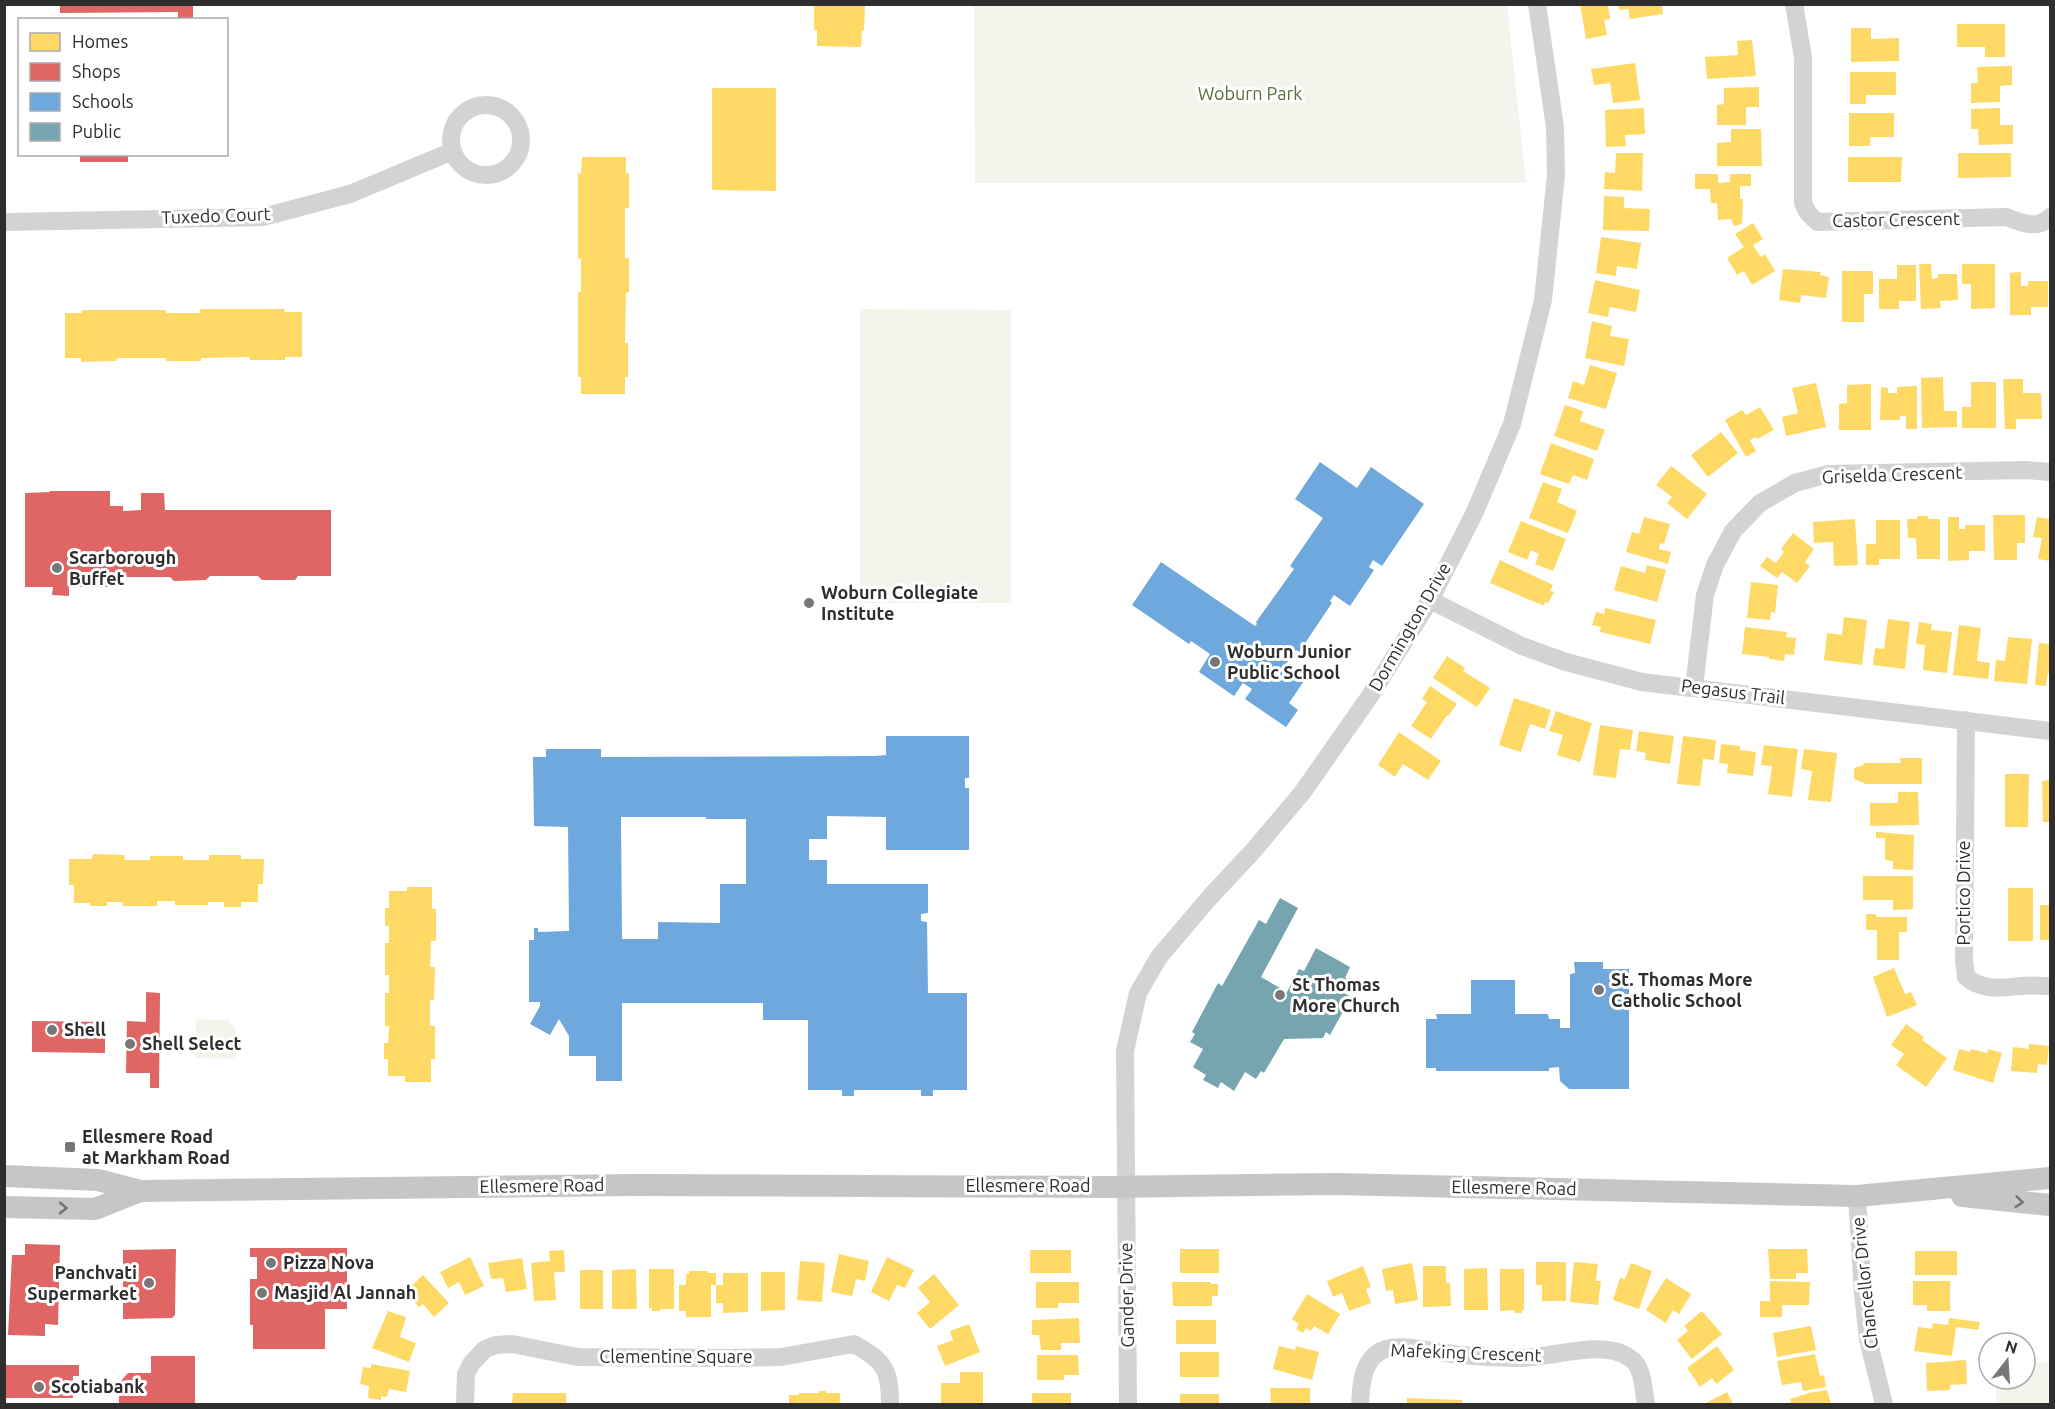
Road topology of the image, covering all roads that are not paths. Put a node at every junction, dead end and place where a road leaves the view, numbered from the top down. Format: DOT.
graph roads {
  1 [pos="1537,4"];
  2 [pos="1794,4"];
  3 [pos="453,151"];
  4 [pos="2050,217"];
  5 [pos="4,222"];
  6 [pos="2050,472"];
  7 [pos="1430,600"];
  8 [pos="1694,687"];
  9 [pos="1966,720"];
  10 [pos="2050,731"];
  11 [pos="2050,986"];
  12 [pos="4,1176"];
  13 [pos="2050,1178"];
  14 [pos="1127,1186"];
  15 [pos="140,1191"];
  16 [pos="1915,1191"];
  17 [pos="1857,1196"];
  18 [pos="2050,1205"];
  19 [pos="4,1208"];
  20 [pos="465,1404"];
  21 [pos="890,1404"];
  22 [pos="1128,1404"];
  23 [pos="1360,1404"];
  24 [pos="1646,1404"];
  25 [pos="1884,1404"];
  1 -- 7 [label="street, Dormington Drive"];
  2 -- 4 [label="street, Castor Crescent"];
  3 -- 5 [label="street, Tuxedo Court"];
  6 -- 8 [label="street, Griselda Crescent"];
  7 -- 8 [label="street, Pegasus Trail"];
  7 -- 14 [label="street, Dormington Drive"];
  8 -- 9 [label="street, Pegasus Trail"];
  9 -- 10 [label="street, Pegasus Trail"];
  9 -- 11 [label="street, Portico Drive"];
  12 -- 15 [label="main road, Ellesmere Road"];
  13 -- 16 [label="main road, Ellesmere Road"];
  14 -- 15 [label="main road, Ellesmere Road"];
  14 -- 17 [label="main road, Ellesmere Road"];
  14 -- 22 [label="street, Gander Drive"];
  19 -- 15 [label="main road, Ellesmere Road, one-way"];
  16 -- 17 [label="main road, Ellesmere Road"];
  16 -- 18 [label="main road, Ellesmere Road, one-way"];
  17 -- 25 [label="street, Chancellor Drive"];
  20 -- 21 [label="street, Clementine Square"];
  23 -- 24 [label="street, Mafeking Crescent"];
}
